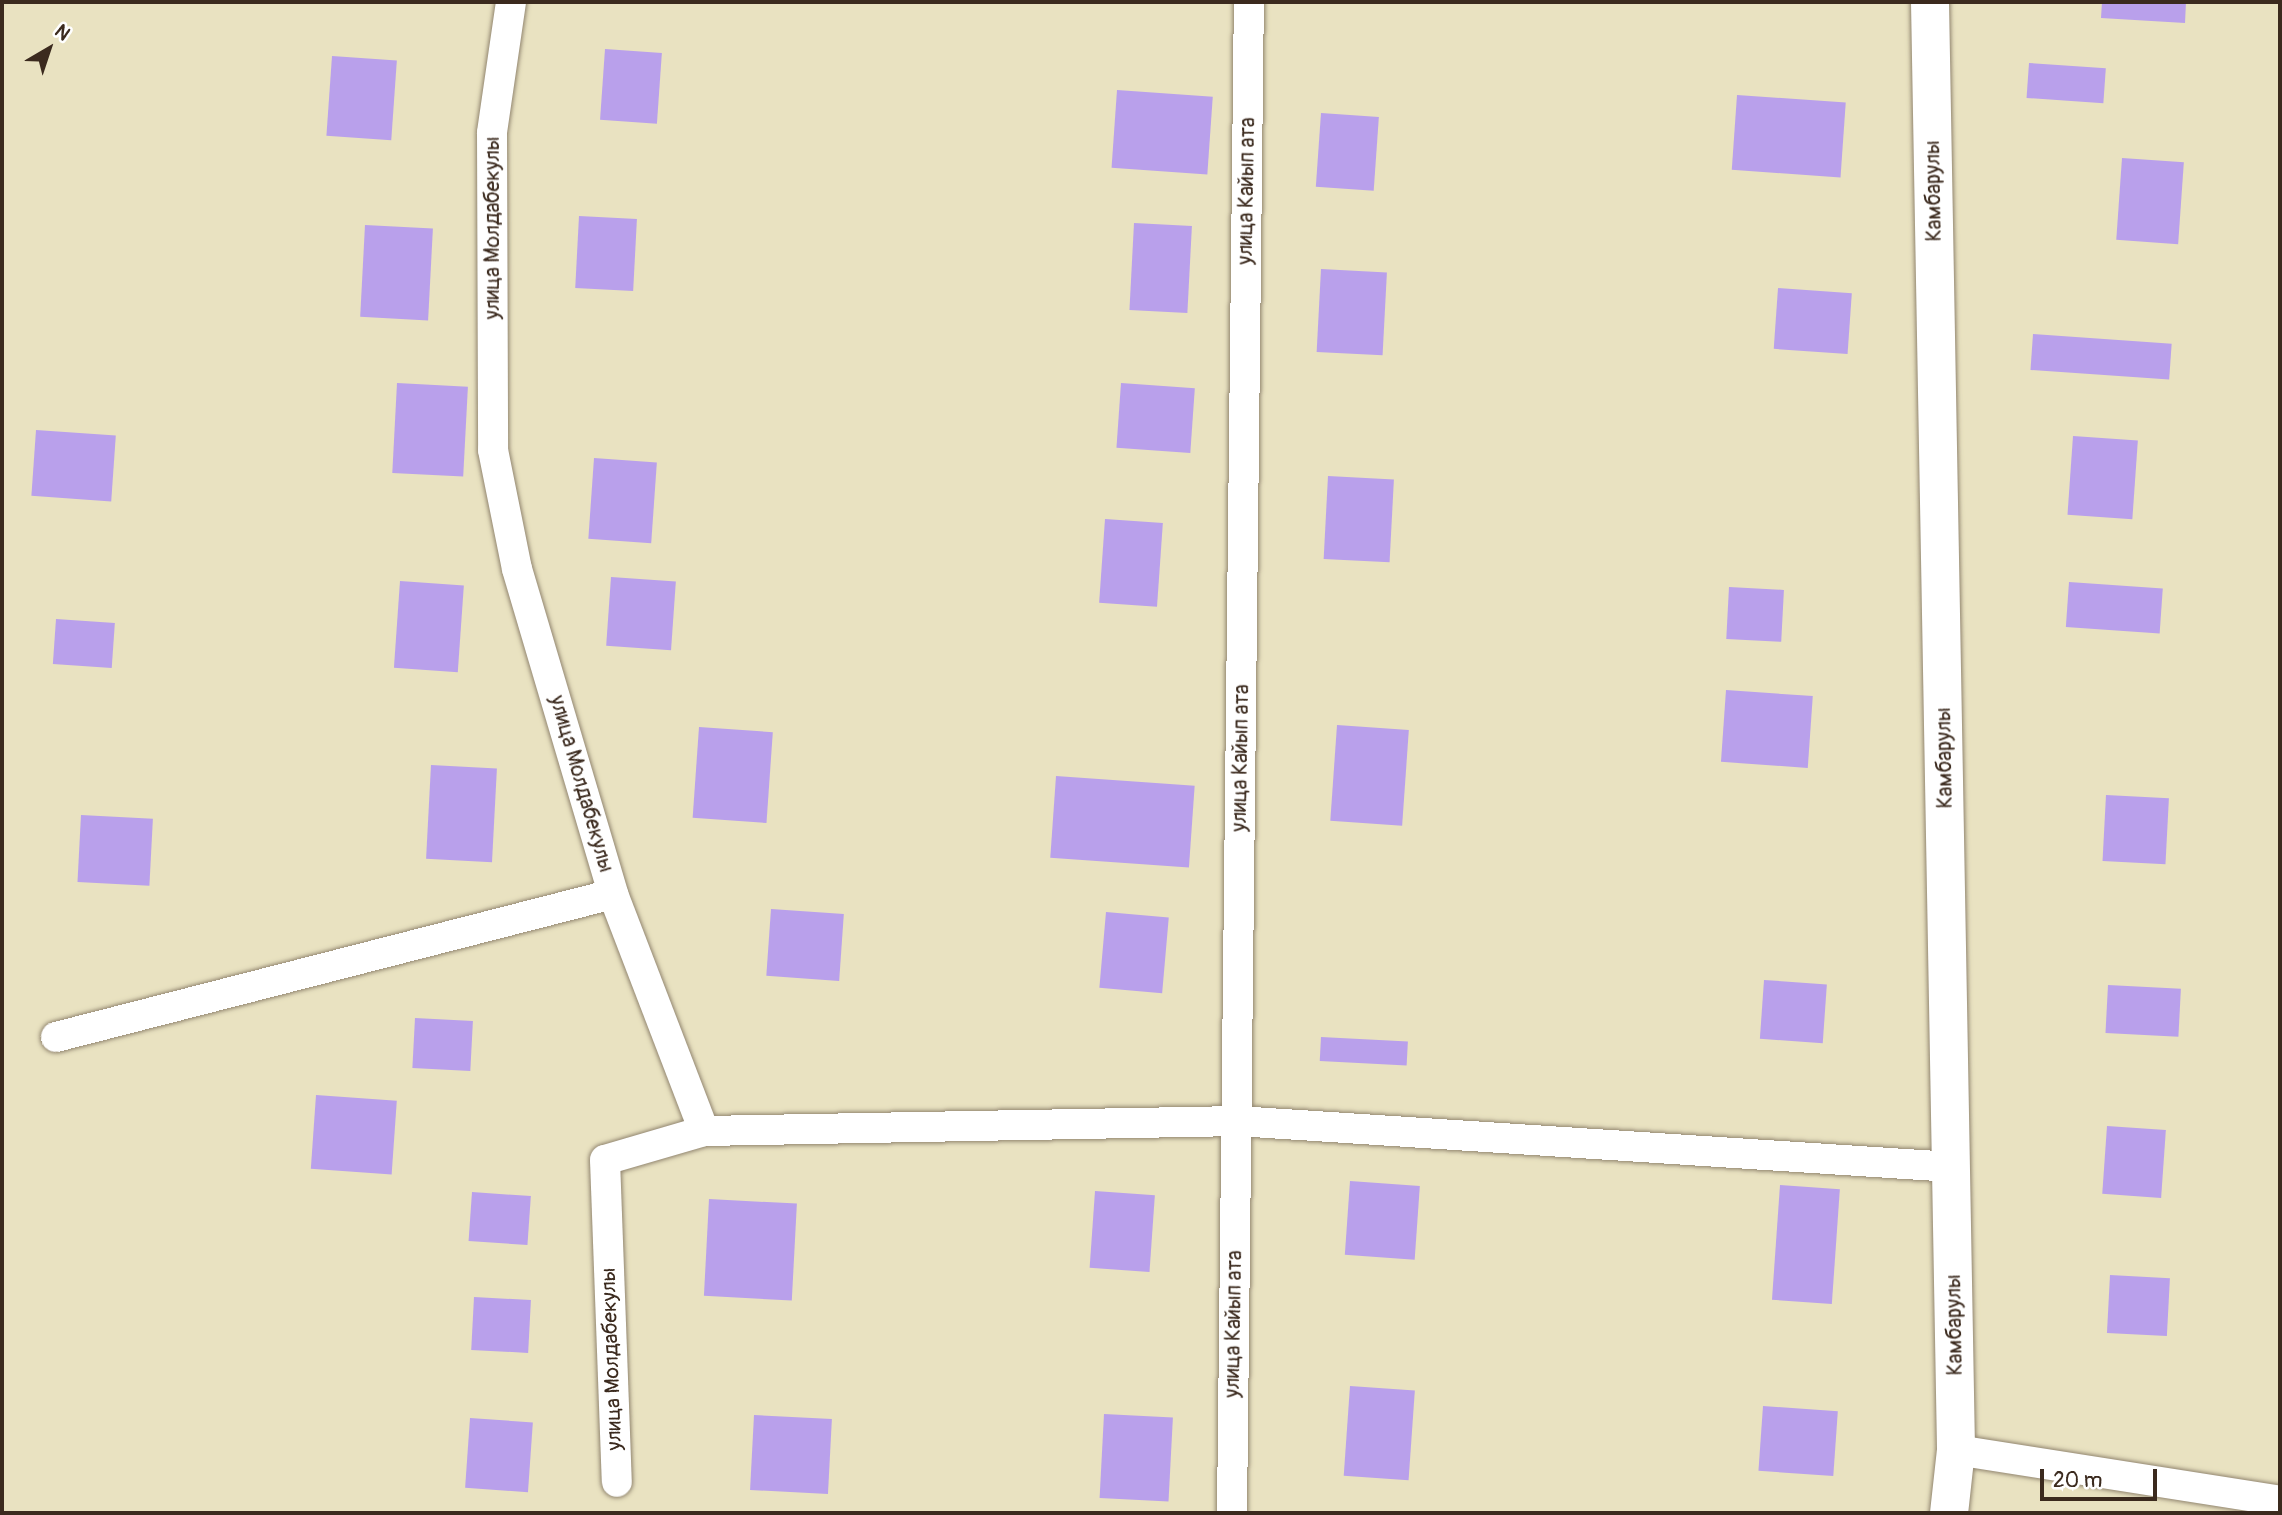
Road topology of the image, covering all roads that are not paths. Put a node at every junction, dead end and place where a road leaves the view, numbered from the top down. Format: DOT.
graph roads {
  1 [pos="511,2"];
  2 [pos="1249,2"];
  3 [pos="1930,2"];
  4 [pos="613,894"];
  5 [pos="56,1037"];
  6 [pos="1237,1121"];
  7 [pos="704,1131"];
  8 [pos="1953,1167"];
  9 [pos="1956,1450"];
  10 [pos="617,1482"];
  11 [pos="2280,1501"];
  12 [pos="1232,1513"];
  13 [pos="1949,1513"];
  1 -- 4 [label="street, улица Молдабекулы"];
  2 -- 6 [label="street, улица Кайып ата"];
  3 -- 8 [label="street, Камбарулы"];
  4 -- 5 [label="street"];
  4 -- 7 [label="street, улица Молдабекулы"];
  6 -- 7 [label="street"];
  6 -- 8 [label="street"];
  6 -- 12 [label="street, улица Кайып ата"];
  7 -- 10 [label="street, улица Молдабекулы"];
  8 -- 9 [label="street, Камбарулы"];
  9 -- 11 [label="street"];
  9 -- 13 [label="street, Камбарулы"];
}
